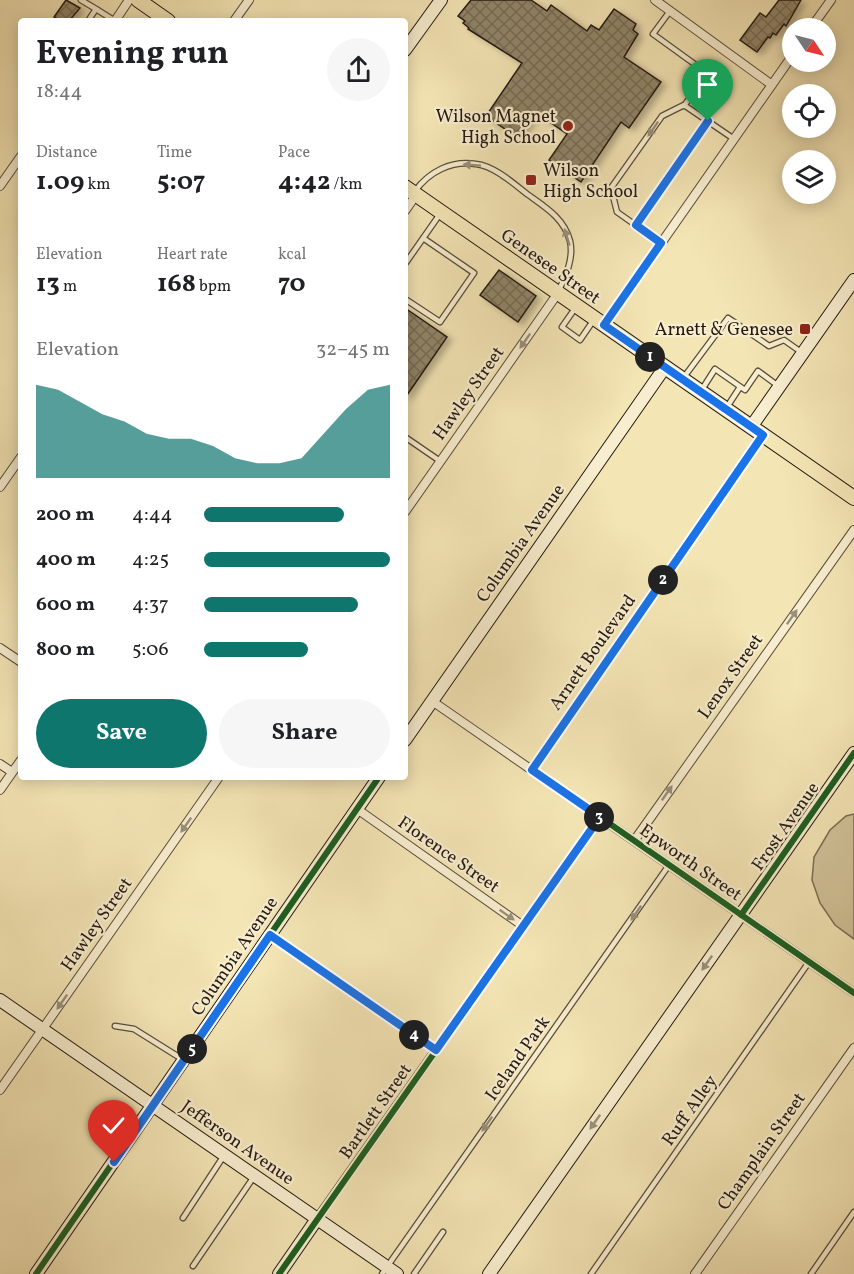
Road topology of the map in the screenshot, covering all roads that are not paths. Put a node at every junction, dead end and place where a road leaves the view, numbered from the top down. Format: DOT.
graph roads {
  1 [pos="81,0"];
  2 [pos="129,0"];
  3 [pos="138,0"];
  4 [pos="249,0"];
  5 [pos="441,0"];
  6 [pos="655,0"];
  7 [pos="831,0"];
  8 [pos="96,9"];
  9 [pos="670,11"];
  10 [pos="90,18"];
  11 [pos="110,18"];
  12 [pos="117,18"];
  13 [pos="164,18"];
  14 [pos="236,18"];
  15 [pos="819,18"];
  16 [pos="408,46"];
  17 [pos="782,70"];
  18 [pos="772,85"];
  19 [pos="684,106"];
  20 [pos="708,121"];
  21 [pos="734,139"];
  22 [pos="18,160"];
  23 [pos="0,186"];
  24 [pos="412,191"];
  25 [pos="441,212"];
  26 [pos="636,225"];
  27 [pos="423,238"];
  28 [pos="661,243"];
  29 [pos="408,260"];
  30 [pos="854,280"];
  31 [pos="558,293"];
  32 [pos="408,301"];
  33 [pos="577,306"];
  34 [pos="600,322"];
  35 [pos="803,353"];
  36 [pos="665,367"];
  37 [pos="683,380"];
  38 [pos="780,386"];
  39 [pos="740,387"];
  40 [pos="700,392"];
  41 [pos="725,409"];
  42 [pos="757,431"];
  43 [pos="408,439"];
  44 [pos="18,461"];
  45 [pos="440,461"];
  46 [pos="0,487"];
  47 [pos="854,498"];
  48 [pos="408,508"];
  49 [pos="854,530"];
  50 [pos="0,648"];
  51 [pos="18,660"];
  52 [pos="432,701"];
  53 [pos="408,736"];
  54 [pos="854,753"];
  55 [pos="0,764"];
  56 [pos="18,764"];
  57 [pos="532,770"];
  58 [pos="12,772"];
  59 [pos="217,780"];
  60 [pos="377,780"];
  61 [pos="0,790"];
  62 [pos="357,808"];
  63 [pos="600,817"];
  64 [pos="634,841"];
  65 [pos="669,865"];
  66 [pos="741,915"];
  67 [pos="523,926"];
  68 [pos="270,935"];
  69 [pos="809,962"];
  70 [pos="854,993"];
  71 [pos="0,1000"];
  72 [pos="115,1026"];
  73 [pos="43,1029"];
  74 [pos="854,1048"];
  75 [pos="436,1050"];
  76 [pos="184,1060"];
  77 [pos="0,1090"];
  78 [pos="153,1105"];
  79 [pos="224,1155"];
  80 [pos="255,1176"];
  81 [pos="854,1212"];
  82 [pos="183,1218"];
  83 [pos="317,1219"];
  84 [pos="444,1232"];
  85 [pos="193,1266"];
  86 [pos="389,1272"];
  87 [pos="36,1274"];
  88 [pos="279,1274"];
  89 [pos="414,1274"];
  90 [pos="489,1274"];
  91 [pos="591,1274"];
  92 [pos="695,1274"];
  93 [pos="811,1274"];
  1 -- 8 [label="lane"];
  2 -- 12 [label="street"];
  3 -- 13 [label="main road"];
  4 -- 14 [label="street"];
  5 -- 16 [label="street"];
  6 -- 9 [label="street"];
  7 -- 15 [label="street"];
  8 -- 10 [label="lane"];
  8 -- 11 [label="lane"];
  9 -- 18 [label="street"];
  9 -- 19 [label="lane"];
  17 -- 18 [label="street"];
  18 -- 21 [label="street"];
  19 -- 20 [label="lane"];
  19 -- 26 [label="lane, one-way"];
  20 -- 21 [label="lane"];
  20 -- 26 [label="lane"];
  21 -- 28 [label="street"];
  22 -- 23 [label="street"];
  24 -- 25 [label="main road, Genesee Street"];
  31 -- 24 [label="lane, one-way"];
  25 -- 27 [label="lane"];
  25 -- 31 [label="main road, Genesee Street"];
  26 -- 28 [label="lane"];
  27 -- 29 [label="lane"];
  27 -- 32 [label="lane"];
  28 -- 34 [label="street"];
  30 -- 35 [label="street, Arnett Boulevard"];
  31 -- 33 [label="main road, Genesee Street"];
  31 -- 45 [label="street, Hawley Street, one-way"];
  33 -- 34 [label="main road, Genesee Street"];
  33 -- 34 [label="lane"];
  34 -- 36 [label="main road, Genesee Street"];
  35 -- 37 [label="lane"];
  35 -- 38 [label="street, Arnett Boulevard"];
  36 -- 37 [label="main road, Genesee Street"];
  36 -- 52 [label="street, Columbia Avenue"];
  37 -- 40 [label="main road, Genesee Street"];
  38 -- 39 [label="lane"];
  38 -- 42 [label="street, Arnett Boulevard"];
  39 -- 40 [label="lane"];
  39 -- 41 [label="lane"];
  40 -- 41 [label="main road, Genesee Street"];
  41 -- 42 [label="main road, Genesee Street"];
  42 -- 47 [label="main road, Genesee Street"];
  42 -- 57 [label="street, Arnett Boulevard"];
  43 -- 45 [label="lane"];
  44 -- 46 [label="street"];
  45 -- 48 [label="street, Hawley Street"];
  64 -- 49 [label="street, Lenox Street, one-way"];
  50 -- 51 [label="street"];
  52 -- 53 [label="street, Columbia Avenue"];
  52 -- 57 [label="street, Epworth Street"];
  54 -- 66 [label="street, Frost Avenue"];
  55 -- 58 [label="street"];
  56 -- 58 [label="street"];
  57 -- 63 [label="street, Epworth Street"];
  58 -- 61 [label="street"];
  59 -- 73 [label="street, Hawley Street, one-way"];
  60 -- 62 [label="street, Columbia Avenue"];
  62 -- 67 [label="street, Florence Street, one-way"];
  62 -- 68 [label="street, Columbia Avenue"];
  63 -- 64 [label="street, Epworth Street"];
  63 -- 67 [label="street, Bartlett Street"];
  64 -- 65 [label="street, Epworth Street"];
  65 -- 66 [label="street, Epworth Street"];
  65 -- 86 [label="lane, Iceland Park, one-way"];
  66 -- 69 [label="street, Epworth Street"];
  66 -- 90 [label="street, Frost Avenue, one-way"];
  67 -- 75 [label="street, Bartlett Street"];
  68 -- 75 [label="street"];
  68 -- 76 [label="street, Columbia Avenue"];
  69 -- 70 [label="street, Epworth Street"];
  69 -- 91 [label="lane, Ruff Alley"];
  71 -- 73 [label="street, Jefferson Avenue"];
  72 -- 76 [label="lane"];
  73 -- 77 [label="street, Hawley Street"];
  73 -- 78 [label="street, Jefferson Avenue"];
  74 -- 92 [label="street, Champlain Street"];
  75 -- 83 [label="street, Bartlett Street"];
  76 -- 78 [label="street, Columbia Avenue"];
  78 -- 79 [label="street, Jefferson Avenue"];
  78 -- 87 [label="street, Columbia Avenue"];
  79 -- 80 [label="street, Jefferson Avenue"];
  79 -- 82 [label="lane"];
  80 -- 83 [label="street, Jefferson Avenue"];
  80 -- 85 [label="lane"];
  81 -- 93 [label="lane"];
  83 -- 86 [label="street, Jefferson Avenue"];
  83 -- 88 [label="street, Bartlett Street"];
  84 -- 89 [label="lane"];
}
